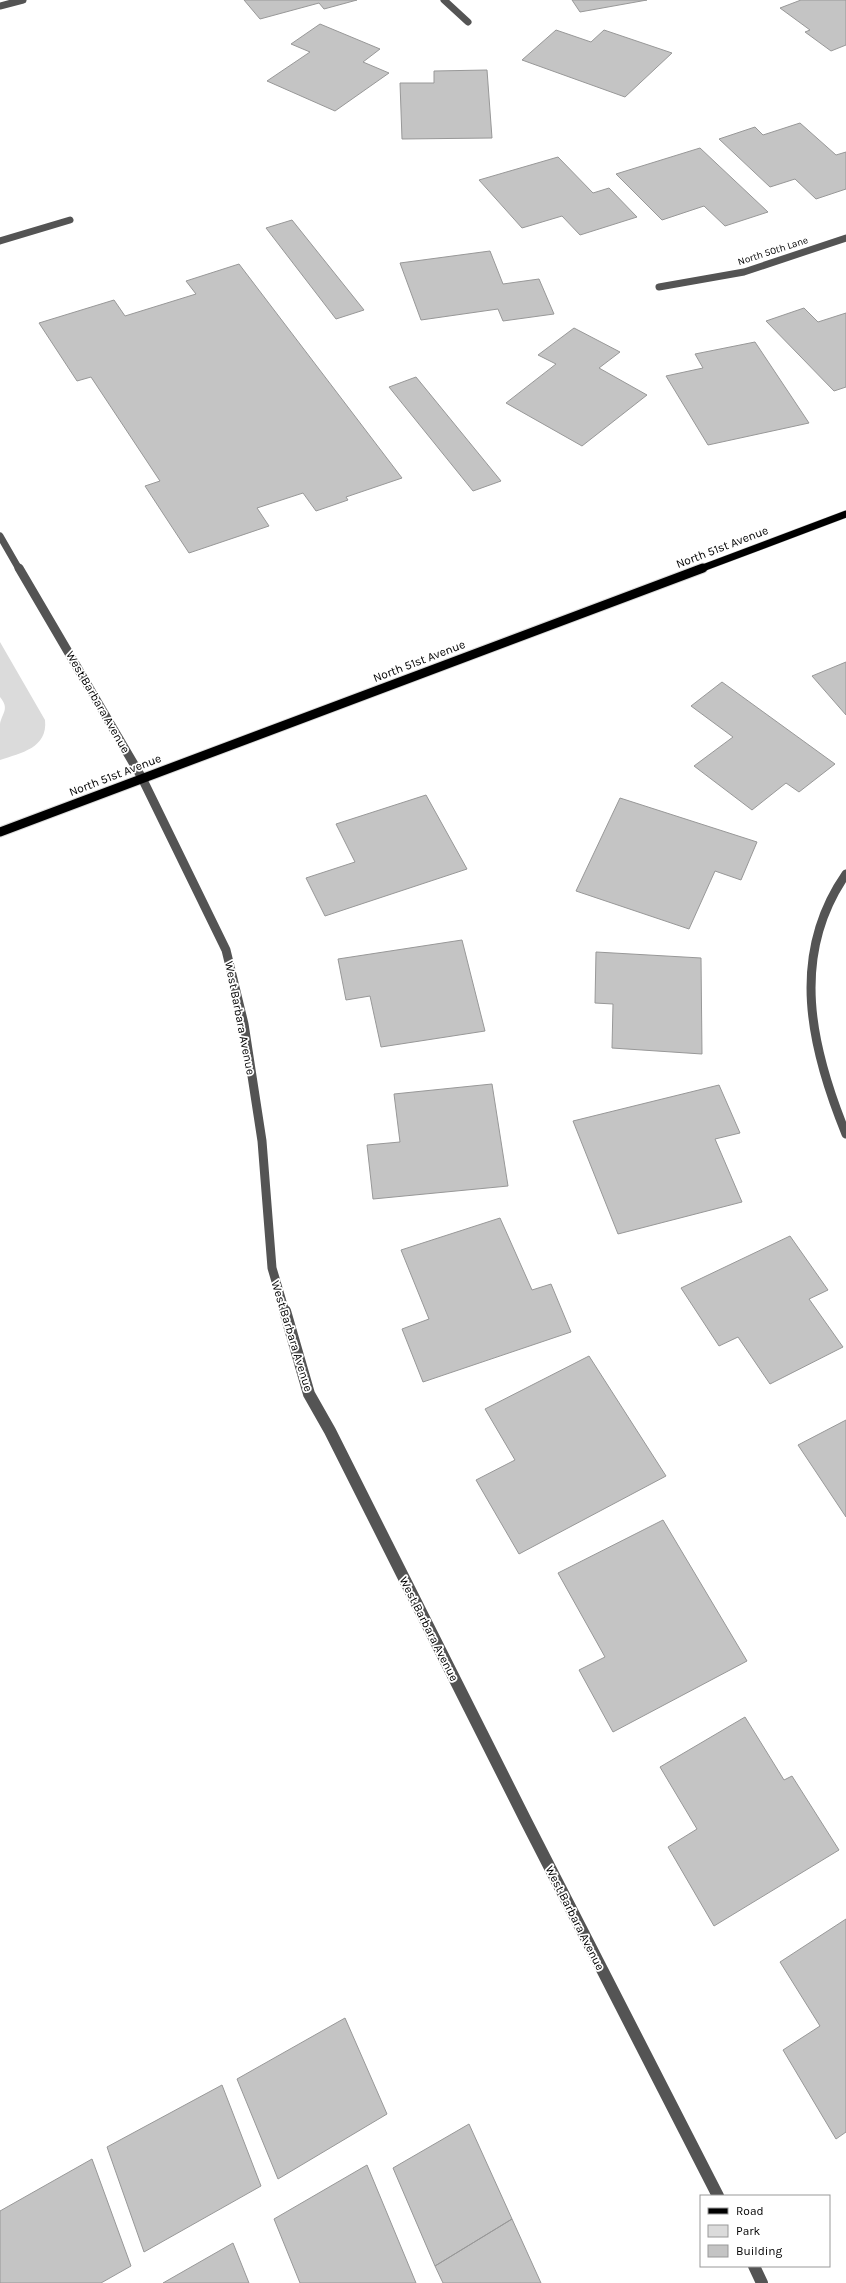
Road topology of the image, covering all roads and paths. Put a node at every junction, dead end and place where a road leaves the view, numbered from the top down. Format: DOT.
graph roads {
  1 [pos="23,0"];
  2 [pos="444,0"];
  3 [pos="0,6"];
  4 [pos="468,22"];
  5 [pos="70,220"];
  6 [pos="846,238"];
  7 [pos="0,241"];
  8 [pos="658,287"];
  9 [pos="846,514"];
  10 [pos="0,536"];
  11 [pos="142,778"];
  12 [pos="0,832"];
  13 [pos="846,874"];
  14 [pos="846,1134"];
  15 [pos="717,2195"];
  16 [pos="754,2267"];
  17 [pos="762,2283"];
  1 -- 3 [label="street"];
  2 -- 4 [label="street"];
  5 -- 7 [label="street"];
  6 -- 8 [label="street, North 50th Lane"];
  9 -- 11 [label="main road, North 51st Avenue"];
  10 -- 11 [label="street, West Barbara Avenue"];
  11 -- 12 [label="main road, North 51st Avenue"];
  11 -- 15 [label="street, West Barbara Avenue"];
  13 -- 14 [label="street"];
  16 -- 17 [label="street"];
}
